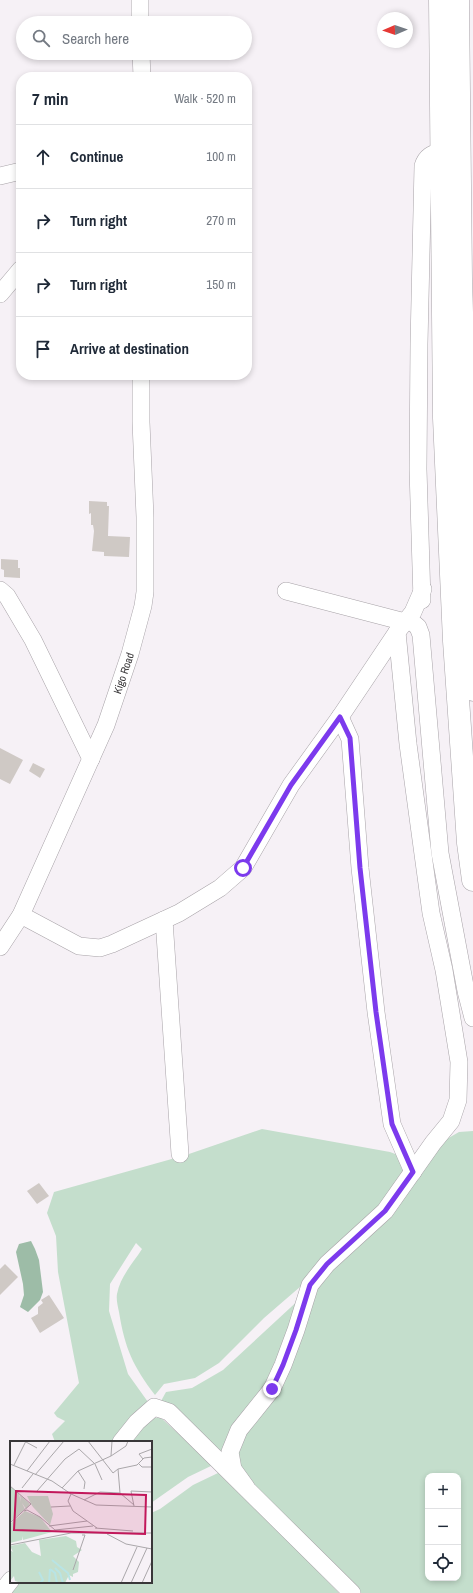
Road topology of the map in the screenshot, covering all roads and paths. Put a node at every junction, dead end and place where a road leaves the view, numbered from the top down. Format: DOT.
graph roads {
  1 [pos="140,0"];
  2 [pos="440,0"];
  3 [pos="458,0"];
  4 [pos="140,16"];
  5 [pos="141,60"];
  6 [pos="142,72"];
  7 [pos="441,151"];
  8 [pos="16,172"];
  9 [pos="0,176"];
  10 [pos="16,274"];
  11 [pos="0,294"];
  12 [pos="141,380"];
  13 [pos="469,434"];
  14 [pos="470,470"];
  15 [pos="423,589"];
  16 [pos="0,590"];
  17 [pos="286,591"];
  18 [pos="401,627"];
  19 [pos="421,635"];
  20 [pos="473,690"];
  21 [pos="340,717"];
  22 [pos="91,759"];
  23 [pos="473,880"];
  24 [pos="21,915"];
  25 [pos="164,920"];
  26 [pos="0,947"];
  27 [pos="473,1018"];
  28 [pos="180,1154"];
  29 [pos="413,1172"];
  30 [pos="122,1441"];
  31 [pos="246,1487"];
  32 [pos="10,1581"];
  33 [pos="1,1593"];
  34 [pos="352,1593"];
  1 -- 4 [label="street"];
  2 -- 7 [label="highway"];
  3 -- 13 [label="highway"];
  5 -- 6 [label="street"];
  7 -- 15 [label="street"];
  7 -- 23 [label="highway"];
  8 -- 9 [label="street"];
  10 -- 11 [label="street"];
  12 -- 22 [label="street, Kigo Road"];
  13 -- 14 [label="highway"];
  14 -- 20 [label="highway"];
  15 -- 18 [label="street"];
  15 -- 19 [label="street"];
  16 -- 22 [label="street"];
  17 -- 18 [label="street"];
  18 -- 19 [label="street"];
  18 -- 21 [label="street"];
  18 -- 29 [label="street"];
  19 -- 27 [label="street"];
  21 -- 25 [label="street"];
  21 -- 29 [label="street"];
  22 -- 24 [label="street, Kigo Road"];
  24 -- 25 [label="street"];
  24 -- 26 [label="street, Kigo Road"];
  25 -- 28 [label="street"];
  29 -- 31 [label="street"];
  30 -- 31 [label="street"];
  31 -- 34 [label="street"];
  32 -- 33 [label="street"];
}
